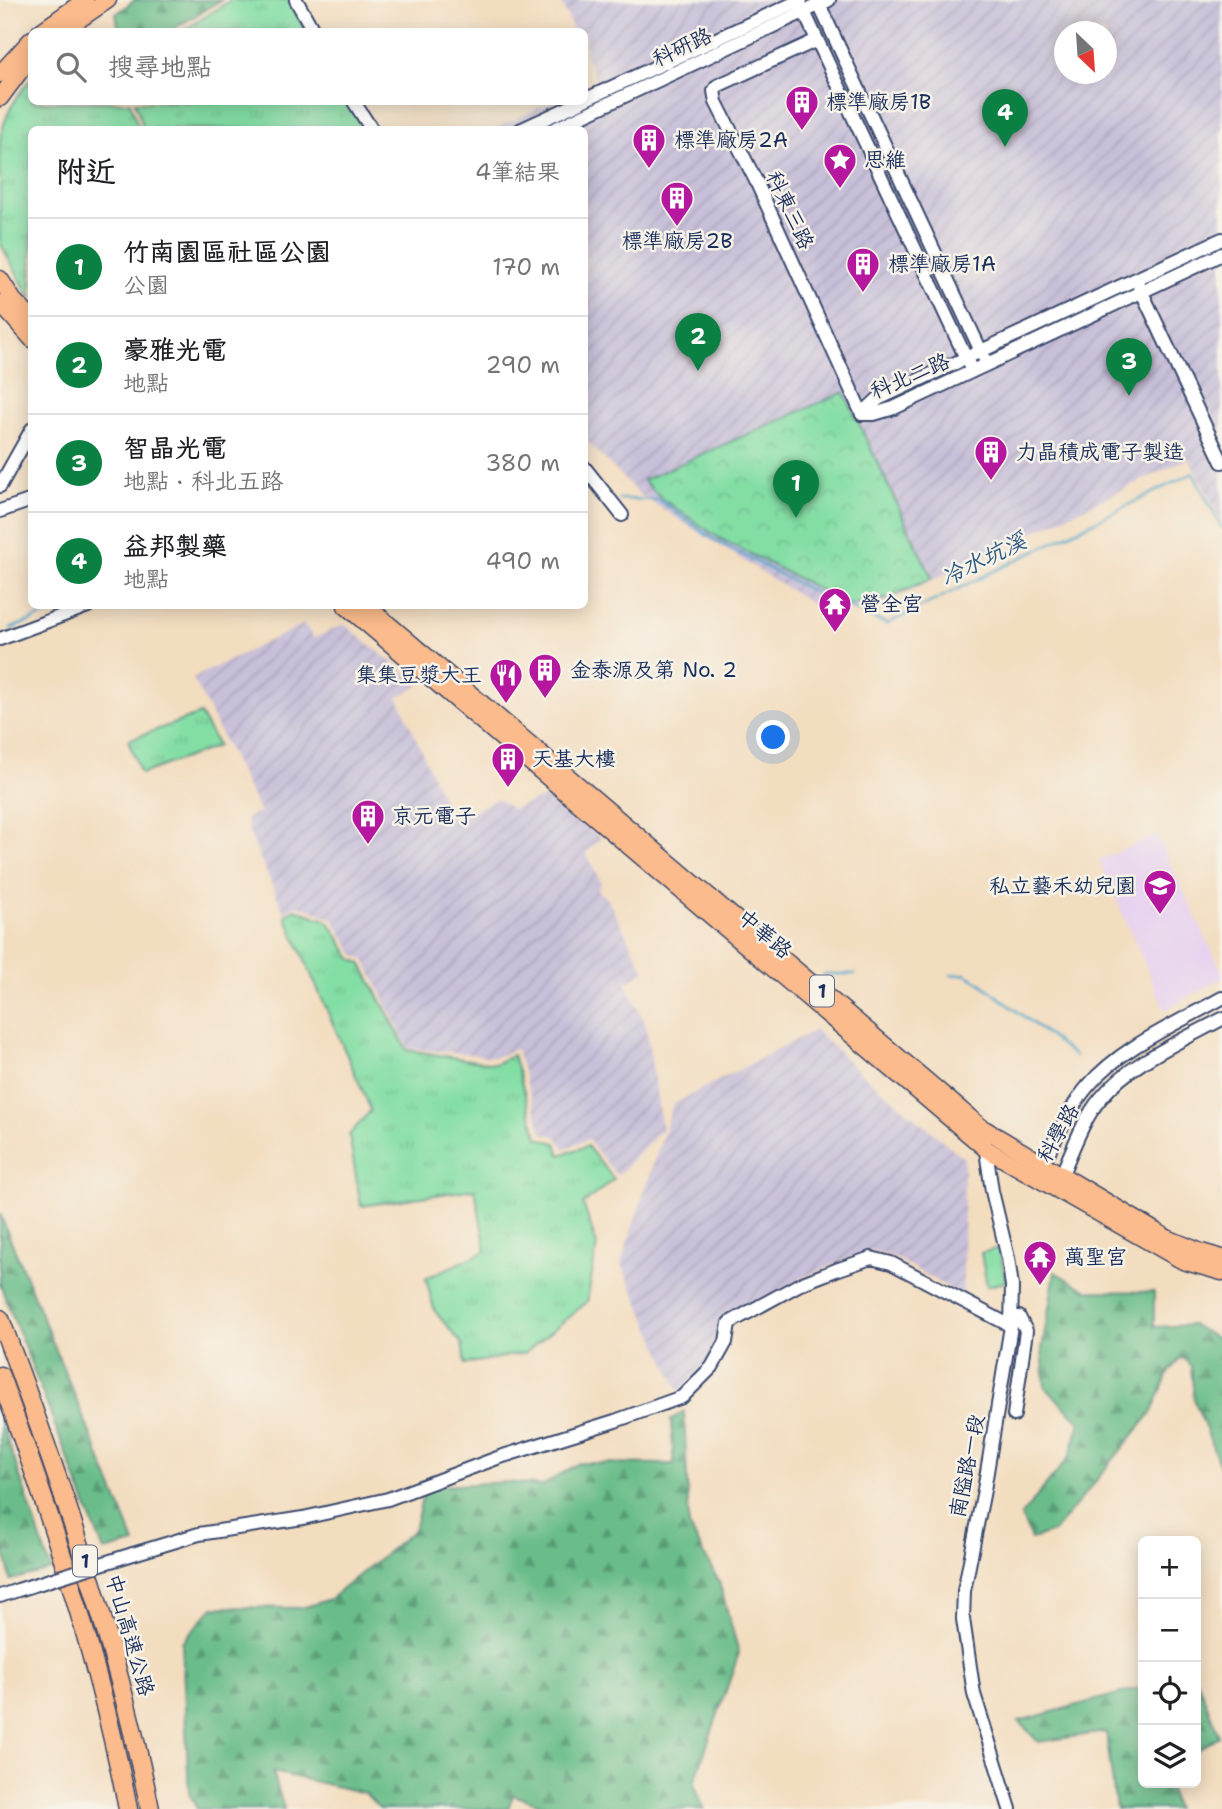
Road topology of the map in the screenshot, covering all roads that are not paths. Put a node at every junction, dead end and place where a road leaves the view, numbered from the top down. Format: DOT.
graph roads {
  1 [pos="85,0"];
  2 [pos="108,0"];
  3 [pos="296,0"];
  4 [pos="822,2"];
  5 [pos="802,4"];
  6 [pos="46,28"];
  7 [pos="67,28"];
  8 [pos="312,28"];
  9 [pos="817,40"];
  10 [pos="28,43"];
  11 [pos="28,60"];
  12 [pos="0,74"];
  13 [pos="0,98"];
  14 [pos="588,99"];
  15 [pos="356,105"];
  16 [pos="574,105"];
  17 [pos="369,126"];
  18 [pos="529,126"];
  19 [pos="560,126"];
  20 [pos="1222,239"];
  21 [pos="1222,254"];
  22 [pos="0,279"];
  23 [pos="1139,285"];
  24 [pos="0,303"];
  25 [pos="28,315"];
  26 [pos="28,334"];
  27 [pos="984,358"];
  28 [pos="969,365"];
  29 [pos="862,414"];
  30 [pos="28,436"];
  31 [pos="1222,462"];
  32 [pos="588,472"];
  33 [pos="0,486"];
  34 [pos="28,501"];
  35 [pos="0,511"];
  36 [pos="622,515"];
  37 [pos="80,609"];
  38 [pos="350,609"];
  39 [pos="370,609"];
  40 [pos="0,639"];
  41 [pos="1222,998"];
  42 [pos="1222,1018"];
  43 [pos="865,1037"];
  44 [pos="981,1127"];
  45 [pos="986,1149"];
  46 [pos="1042,1164"];
  47 [pos="1062,1174"];
  48 [pos="1045,1183"];
  49 [pos="1222,1258"];
  50 [pos="1222,1272"];
  51 [pos="0,1318"];
  52 [pos="1011,1322"];
  53 [pos="0,1376"];
  54 [pos="1014,1415"];
  55 [pos="0,1596"];
  56 [pos="128,1809"];
  57 [pos="150,1809"];
  58 [pos="1010,1809"];
  1 -- 6 [label="main road"];
  2 -- 7 [label="main road"];
  3 -- 8 [label="street"];
  4 -- 5 [label="street, 科研路"];
  4 -- 27 [label="street"];
  5 -- 9 [label="street"];
  5 -- 14 [label="street, 科研路"];
  5 -- 19 [label="street, 科研路"];
  9 -- 28 [label="street"];
  9 -- 29 [label="street, 科東三路"];
  10 -- 12 [label="main road"];
  11 -- 13 [label="main road"];
  15 -- 17 [label="street"];
  16 -- 18 [label="street, 科研路"];
  20 -- 23 [label="street, 科北二路"];
  21 -- 23 [label="street, 科北二路"];
  22 -- 25 [label="main road"];
  23 -- 27 [label="street, 科北二路"];
  23 -- 31 [label="street"];
  24 -- 26 [label="main road"];
  27 -- 28 [label="street, 科北二路"];
  28 -- 29 [label="street, 科北二路"];
  30 -- 33 [label="street"];
  32 -- 36 [label="street"];
  34 -- 35 [label="street"];
  37 -- 40 [label="street"];
  38 -- 43 [label="main road, 中華路 / 1"];
  39 -- 43 [label="main road, 中華路 / 1"];
  41 -- 46 [label="street, 科學路"];
  42 -- 47 [label="street, 科學路"];
  43 -- 44 [label="main road, 中華路 / 1"];
  43 -- 45 [label="main road, 中華路 / 1"];
  44 -- 45 [label="street, 南隘路一段"];
  44 -- 46 [label="main road, 中華路 / 1"];
  45 -- 48 [label="main road, 中華路 / 1"];
  45 -- 52 [label="street, 南隘路一段"];
  46 -- 47 [label="main road, 中華路 / 1"];
  46 -- 48 [label="street, 科學路"];
  47 -- 48 [label="street, 科學路"];
  47 -- 49 [label="main road, 中華路 / 1"];
  48 -- 50 [label="main road, 中華路 / 1"];
  51 -- 57 [label="highway, 中山高速公路 / 1"];
  52 -- 54 [label="street"];
  52 -- 55 [label="street, bridge"];
  52 -- 58 [label="street, 南隘路一段"];
  53 -- 56 [label="highway, 中山高速公路 / 1"];
}
